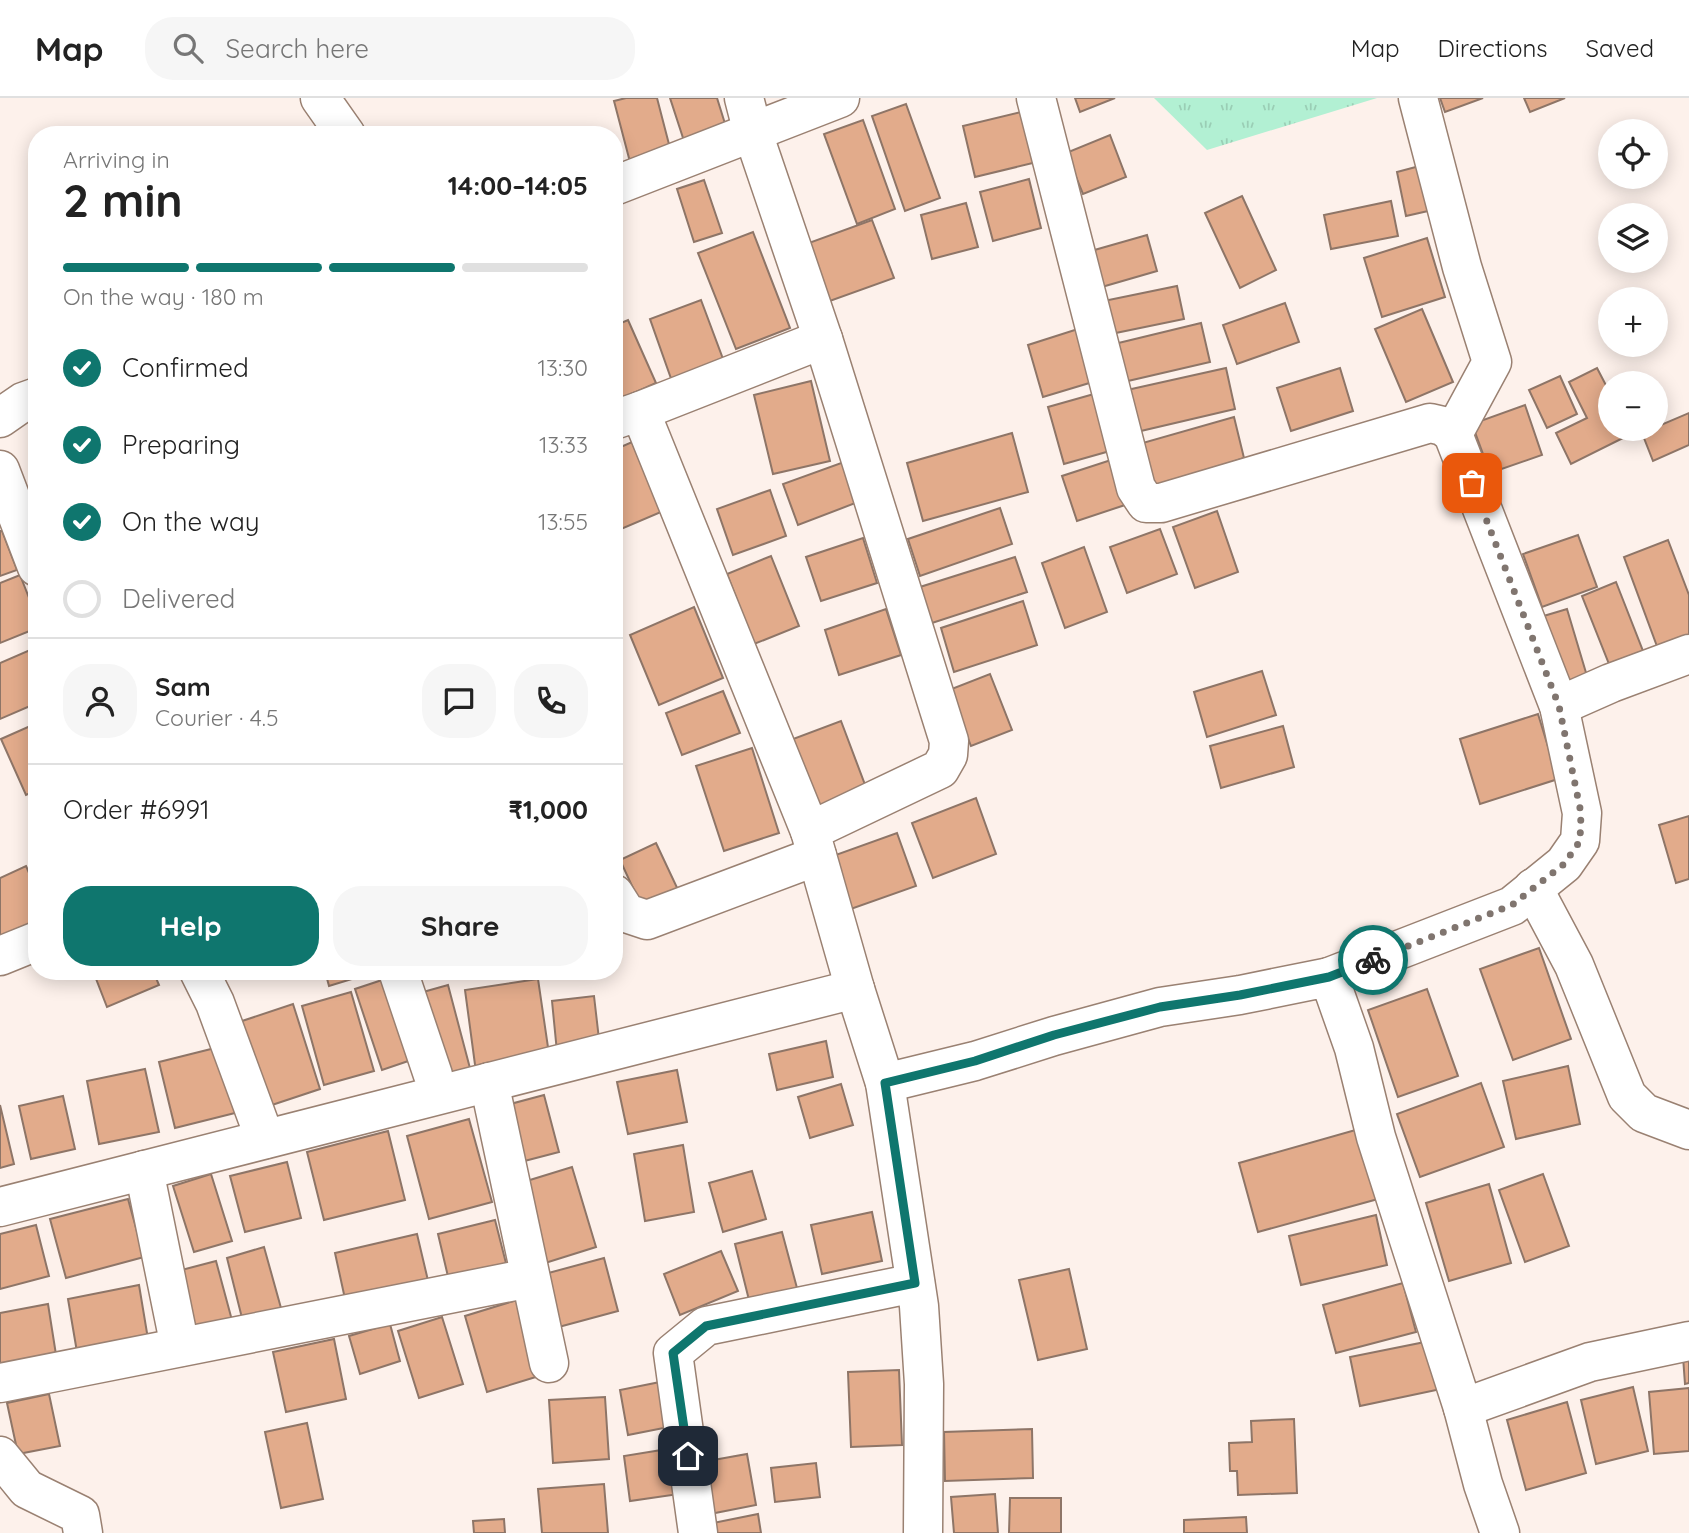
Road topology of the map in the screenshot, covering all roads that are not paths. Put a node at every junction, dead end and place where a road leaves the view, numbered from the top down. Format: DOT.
graph roads {
  1 [pos="320,98"];
  2 [pos="840,98"];
  3 [pos="1036,98"];
  4 [pos="1418,98"];
  5 [pos="748,116"];
  6 [pos="340,126"];
  7 [pos="623,181"];
  8 [pos="823,338"];
  9 [pos="28,400"];
  10 [pos="627,416"];
  11 [pos="0,418"];
  12 [pos="1453,434"];
  13 [pos="0,470"];
  14 [pos="28,544"];
  15 [pos="1689,654"];
  16 [pos="1559,706"];
  17 [pos="813,844"];
  18 [pos="1533,888"];
  19 [pos="623,908"];
  20 [pos="28,945"];
  21 [pos="0,956"];
  22 [pos="1329,977"];
  23 [pos="204,980"];
  24 [pos="401,980"];
  25 [pos="855,989"];
  26 [pos="433,1075"];
  27 [pos="489,1082"];
  28 [pos="885,1083"];
  29 [pos="1689,1130"];
  30 [pos="265,1139"];
  31 [pos="144,1170"];
  32 [pos="0,1207"];
  33 [pos="530,1278"];
  34 [pos="915,1283"];
  35 [pos="1689,1340"];
  36 [pos="180,1347"];
  37 [pos="549,1363"];
  38 [pos="0,1383"];
  39 [pos="1463,1408"];
  40 [pos="0,1456"];
  41 [pos="83,1533"];
  42 [pos="698,1533"];
  43 [pos="923,1533"];
  44 [pos="1500,1533"];
  1 -- 6 [label="street"];
  2 -- 5 [label="street"];
  3 -- 12 [label="street"];
  4 -- 12 [label="street"];
  5 -- 7 [label="street"];
  5 -- 8 [label="street"];
  8 -- 10 [label="street"];
  8 -- 17 [label="street"];
  9 -- 11 [label="street"];
  10 -- 17 [label="street"];
  12 -- 16 [label="street"];
  13 -- 14 [label="street"];
  15 -- 16 [label="street"];
  16 -- 18 [label="street"];
  17 -- 19 [label="street"];
  17 -- 25 [label="street"];
  18 -- 22 [label="street"];
  18 -- 29 [label="street"];
  20 -- 21 [label="street"];
  22 -- 28 [label="street"];
  22 -- 39 [label="street"];
  23 -- 30 [label="street"];
  24 -- 26 [label="street"];
  25 -- 27 [label="street"];
  25 -- 28 [label="street"];
  27 -- 30 [label="street"];
  27 -- 33 [label="street"];
  28 -- 34 [label="street"];
  30 -- 31 [label="street"];
  31 -- 32 [label="street"];
  31 -- 36 [label="street"];
  33 -- 36 [label="street"];
  33 -- 37 [label="street"];
  34 -- 42 [label="street"];
  34 -- 43 [label="street"];
  35 -- 39 [label="street"];
  36 -- 38 [label="street"];
  39 -- 44 [label="street"];
  40 -- 41 [label="street"];
}
